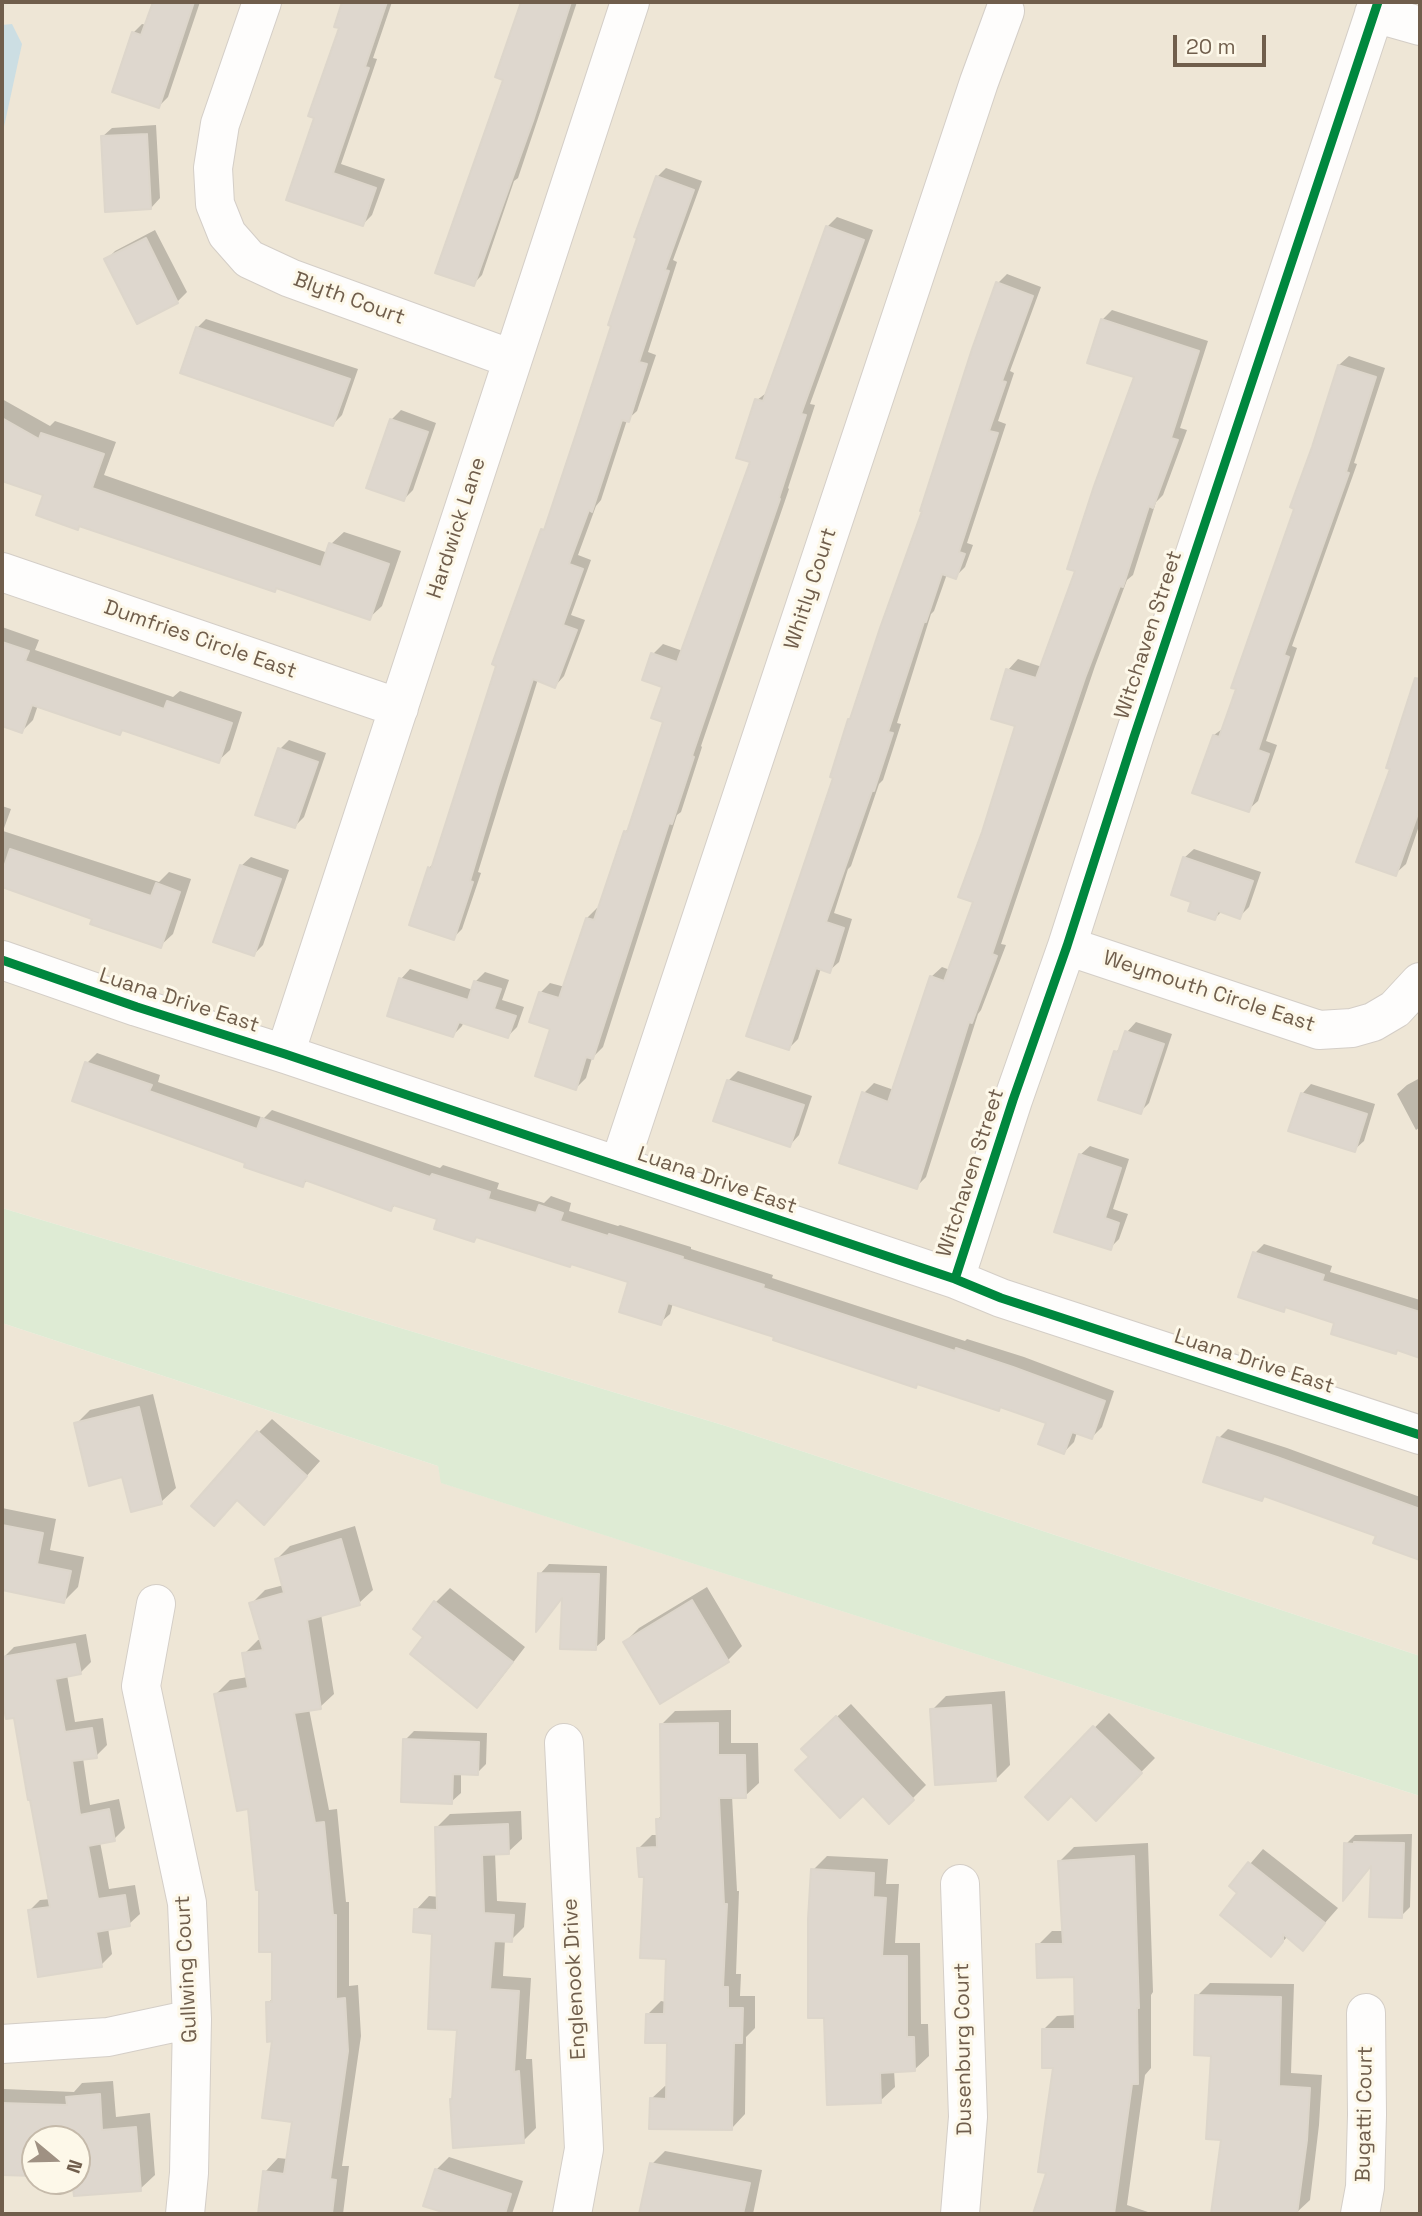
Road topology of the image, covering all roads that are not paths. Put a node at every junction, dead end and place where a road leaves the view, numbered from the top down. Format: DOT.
graph roads {
  1 [pos="262,2"];
  2 [pos="630,2"];
  3 [pos="1376,7"];
  4 [pos="1004,11"];
  5 [pos="1420,26"];
  6 [pos="512,359"];
  7 [pos="2,572"];
  8 [pos="399,708"];
  9 [pos="1067,946"];
  10 [pos="2,960"];
  11 [pos="1420,982"];
  12 [pos="285,1054"];
  13 [pos="619,1166"];
  14 [pos="954,1279"];
  15 [pos="1420,1435"];
  16 [pos="156,1604"];
  17 [pos="564,1743"];
  18 [pos="960,1884"];
  19 [pos="1366,2013"];
  20 [pos="192,2019"];
  21 [pos="2,2044"];
  22 [pos="185,2214"];
  23 [pos="572,2214"];
  24 [pos="960,2214"];
  25 [pos="1360,2214"];
  1 -- 6 [label="street, Blyth Court"];
  2 -- 6 [label="street, Hardwick Lane"];
  3 -- 5 [label="street"];
  3 -- 9 [label="street, Witchaven Street"];
  4 -- 13 [label="street, Whitly Court"];
  6 -- 8 [label="street, Hardwick Lane"];
  7 -- 8 [label="street, Dumfries Circle East"];
  8 -- 12 [label="street, Hardwick Lane"];
  9 -- 11 [label="street, Weymouth Circle East"];
  9 -- 14 [label="street, Witchaven Street"];
  10 -- 12 [label="street, Luana Drive East"];
  12 -- 13 [label="street, Luana Drive East"];
  13 -- 14 [label="street, Luana Drive East"];
  14 -- 15 [label="street, Luana Drive East"];
  16 -- 20 [label="street, Gullwing Court"];
  17 -- 23 [label="street, Englenook Drive"];
  18 -- 24 [label="street, Dusenburg Court"];
  19 -- 25 [label="street, Bugatti Court"];
  20 -- 21 [label="street"];
  20 -- 22 [label="street, Gullwing Court"];
}
